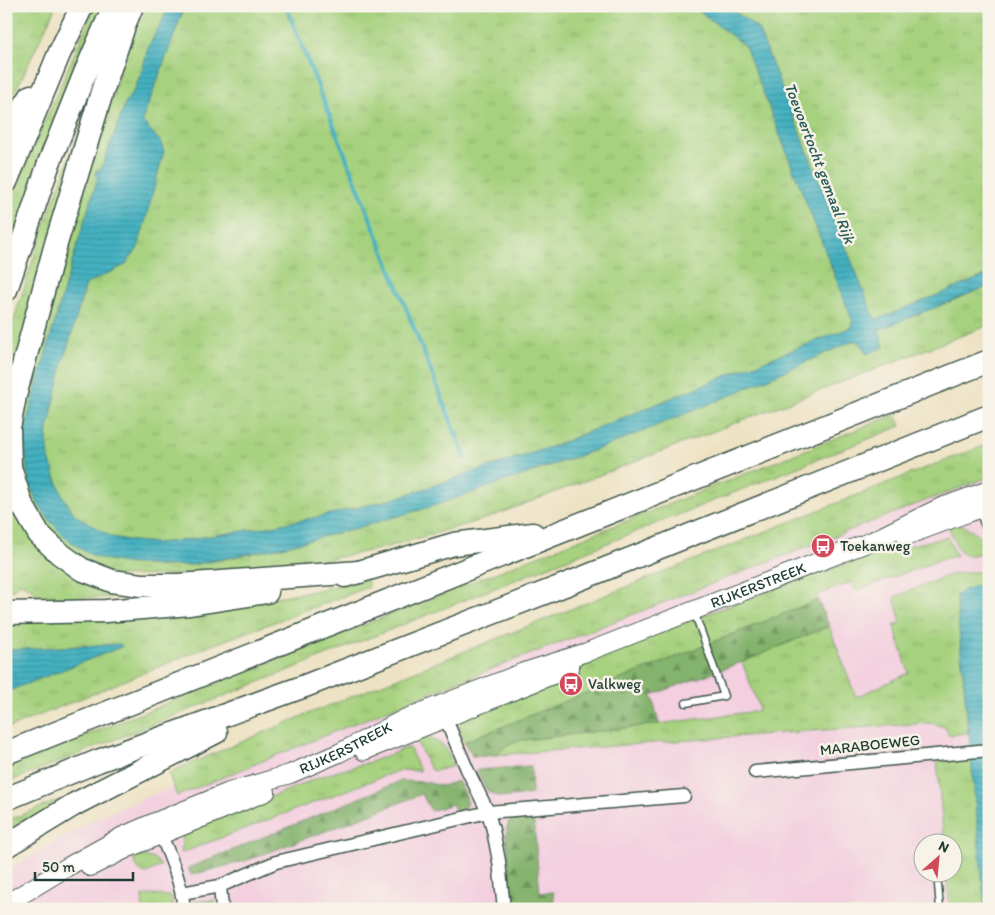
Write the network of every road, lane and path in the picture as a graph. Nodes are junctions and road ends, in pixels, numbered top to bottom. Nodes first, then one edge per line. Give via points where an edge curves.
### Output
1 (82, 6) edge
2 (114, 6) edge
3 (132, 6) edge
4 (59, 54) junction
5 (6, 136) edge
6 (6, 182) edge
7 (6, 290) edge
8 (989, 361) edge
9 (989, 416) edge
10 (983, 499) edge
11 (989, 528) edge
12 (564, 531) junction
13 (359, 572) junction
14 (6, 613) edge
15 (695, 614) junction
16 (305, 686) junction
17 (686, 703) dead end
18 (443, 712) junction
19 (989, 750) edge
20 (6, 752) edge
21 (754, 772) dead end
22 (684, 796) dead end
23 (6, 799) edge
24 (488, 812) junction
25 (158, 828) junction
26 (6, 846) edge
27 (938, 885) dead end
28 (220, 886) junction
29 (182, 894) junction
30 (6, 904) edge
31 (19, 909) edge
32 (184, 909) edge
33 (222, 909) edge
34 (504, 909) edge
35 (940, 909) edge

1 - 4 highway
2 - 7 highway via 49,163
3 - 13 highway via 66,211 15,396 9,428 10,467 21,503 39,534 59,553 81,569 112,581 179,585
4 - 5 highway
4 - 6 highway
8 - 12 highway
9 - 16 highway
10 - 11 street
10 - 15 street, RIJKERSTREEK
12 - 13 highway via 454,544
12 - 20 highway
13 - 14 highway via 311,584 190,604 106,611
15 - 17 lane via 724,696
15 - 18 street, RIJKERSTREEK
16 - 23 highway via 98,761
16 - 26 highway via 91,795
18 - 24 street
18 - 25 street, RIJKERSTREEK
19 - 21 street, MARABOEWEG
22 - 24 street
24 - 28 street via 276,862
24 - 34 street via 499,861
25 - 29 street
25 - 30 street, RIJKERSTREEK via 120,837
25 - 31 street, RIJKERSTREEK
27 - 35 lane
28 - 29 street
28 - 33 street
29 - 32 street

